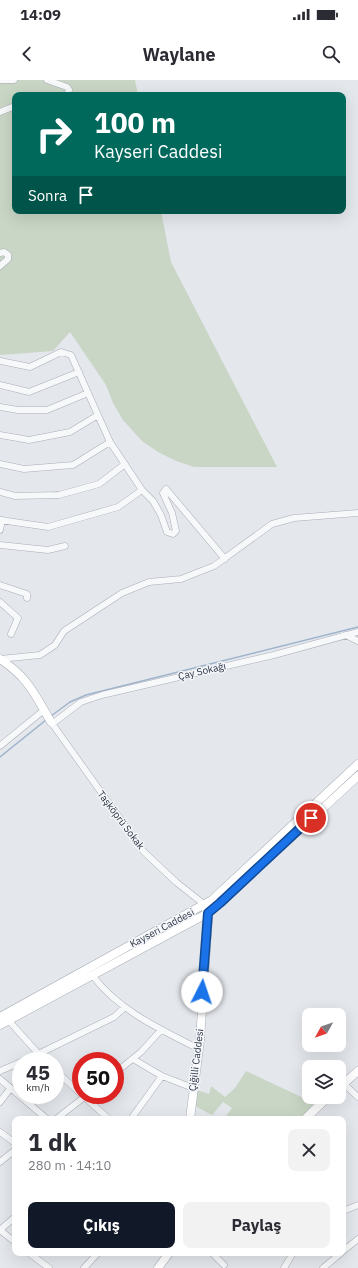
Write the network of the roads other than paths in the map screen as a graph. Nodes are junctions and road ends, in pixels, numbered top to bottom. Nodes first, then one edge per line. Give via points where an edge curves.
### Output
1 (0, 80) edge
2 (14, 80) edge
3 (47, 80) edge
4 (68, 92) edge
5 (12, 107) edge
6 (0, 112) edge
7 (0, 253) edge
8 (0, 266) edge
9 (0, 361) edge
10 (79, 372) junction
11 (0, 385) edge
12 (88, 393) junction
13 (0, 407) edge
14 (98, 416) junction
15 (0, 435) edge
16 (110, 442) junction
17 (0, 464) edge
18 (125, 464) junction
19 (142, 490) junction
20 (0, 492) edge
21 (358, 513) edge
22 (1, 520) edge
23 (0, 530) edge
24 (0, 544) edge
25 (65, 546) dead end
26 (225, 559) junction
27 (0, 585) edge
28 (27, 598) dead end
29 (0, 602) edge
30 (358, 632) edge
31 (11, 634) dead end
32 (346, 635) junction
33 (358, 641) edge
34 (0, 659) edge
35 (44, 710) junction
36 (51, 723) junction
37 (0, 746) edge
38 (358, 764) edge
39 (358, 776) edge
40 (206, 909) junction
41 (92, 975) junction
42 (124, 1008) junction
43 (0, 1017) edge
44 (9, 1021) junction
45 (0, 1025) edge
46 (161, 1030) junction
47 (199, 1049) junction
48 (35, 1052) edge
49 (44, 1052) edge
50 (133, 1059) junction
51 (12, 1066) edge
52 (124, 1066) edge
53 (0, 1071) edge
54 (358, 1071) edge
55 (162, 1076) junction
56 (64, 1078) edge
57 (0, 1079) edge
58 (346, 1082) edge
59 (72, 1085) edge
60 (193, 1088) junction
61 (10, 1089) junction
62 (346, 1089) edge
63 (358, 1097) edge
64 (0, 1102) edge
65 (74, 1104) edge
66 (93, 1104) edge
67 (321, 1104) edge
68 (43, 1116) edge
69 (60, 1116) edge
70 (106, 1116) edge
71 (133, 1116) edge
72 (190, 1116) edge
73 (308, 1116) edge
74 (0, 1132) edge
75 (12, 1141) edge
76 (12, 1152) edge
77 (0, 1162) edge
78 (358, 1205) edge
79 (346, 1210) edge
80 (12, 1219) edge
81 (0, 1230) edge
82 (358, 1239) edge
83 (12, 1240) edge
84 (346, 1249) edge
85 (33, 1256) edge
86 (93, 1256) edge
87 (164, 1256) edge
88 (215, 1256) edge
89 (291, 1256) edge
90 (337, 1256) edge
91 (224, 1265) dead end
92 (49, 1268) edge
93 (84, 1268) edge
94 (158, 1268) edge
95 (284, 1268) edge
96 (323, 1268) edge

1 - 2 street
3 - 4 street via 67,87
5 - 6 street
7 - 8 street via 8,255 8,259
9 - 10 street via 30,367 65,352 71,355
10 - 11 street via 29,392
10 - 12 street
12 - 13 street via 47,410
12 - 14 street
14 - 15 street via 70,432 29,440
14 - 16 street
16 - 17 street via 73,465 24,469
16 - 18 street
18 - 19 street
18 - 20 street via 99,484 59,495 15,496
19 - 22 street via 118,507 48,527
19 - 26 street via 154,501 167,532 173,534 176,531 172,513 163,493 169,489 188,516
21 - 26 street via 294,518 272,524
22 - 23 street
24 - 25 street via 48,550
26 - 34 street via 181,579 149,582 122,593 64,630 55,645 40,655
27 - 28 street via 27,594
29 - 31 street via 18,618
30 - 32 street, Çay Sokağı
32 - 33 street
32 - 36 street, Çay Sokağı via 274,655 102,695 81,702
34 - 35 main road via 29,684
35 - 36 main road
35 - 37 street
36 - 40 street, Taşköprü Sokak via 143,851
38 - 40 main road, Kayseri Caddesi
39 - 40 main road, Kayseri Caddesi via 220,903
40 - 41 main road, Kayseri Caddesi
40 - 43 main road, Kayseri Caddesi
40 - 47 main road, Çiğilli Caddesi
41 - 42 street
41 - 44 main road, Kayseri Caddesi
42 - 46 street
42 - 49 street via 114,1017
44 - 45 main road, Kayseri Caddesi
44 - 48 street
46 - 47 street
46 - 50 street
47 - 60 main road, Çiğilli Caddesi
50 - 52 street
50 - 55 street
51 - 53 street
54 - 58 main road
55 - 60 street
55 - 71 street
56 - 59 street
57 - 61 street
60 - 72 main road, Çiğilli Caddesi
61 - 64 street
61 - 68 street
62 - 63 street
65 - 69 street
66 - 70 street
67 - 73 main road
74 - 75 street
76 - 77 street
78 - 79 street
80 - 81 street
81 - 83 street
82 - 84 street
85 - 92 street
86 - 93 street
87 - 94 main road
88 - 91 street
89 - 95 street
90 - 96 street

